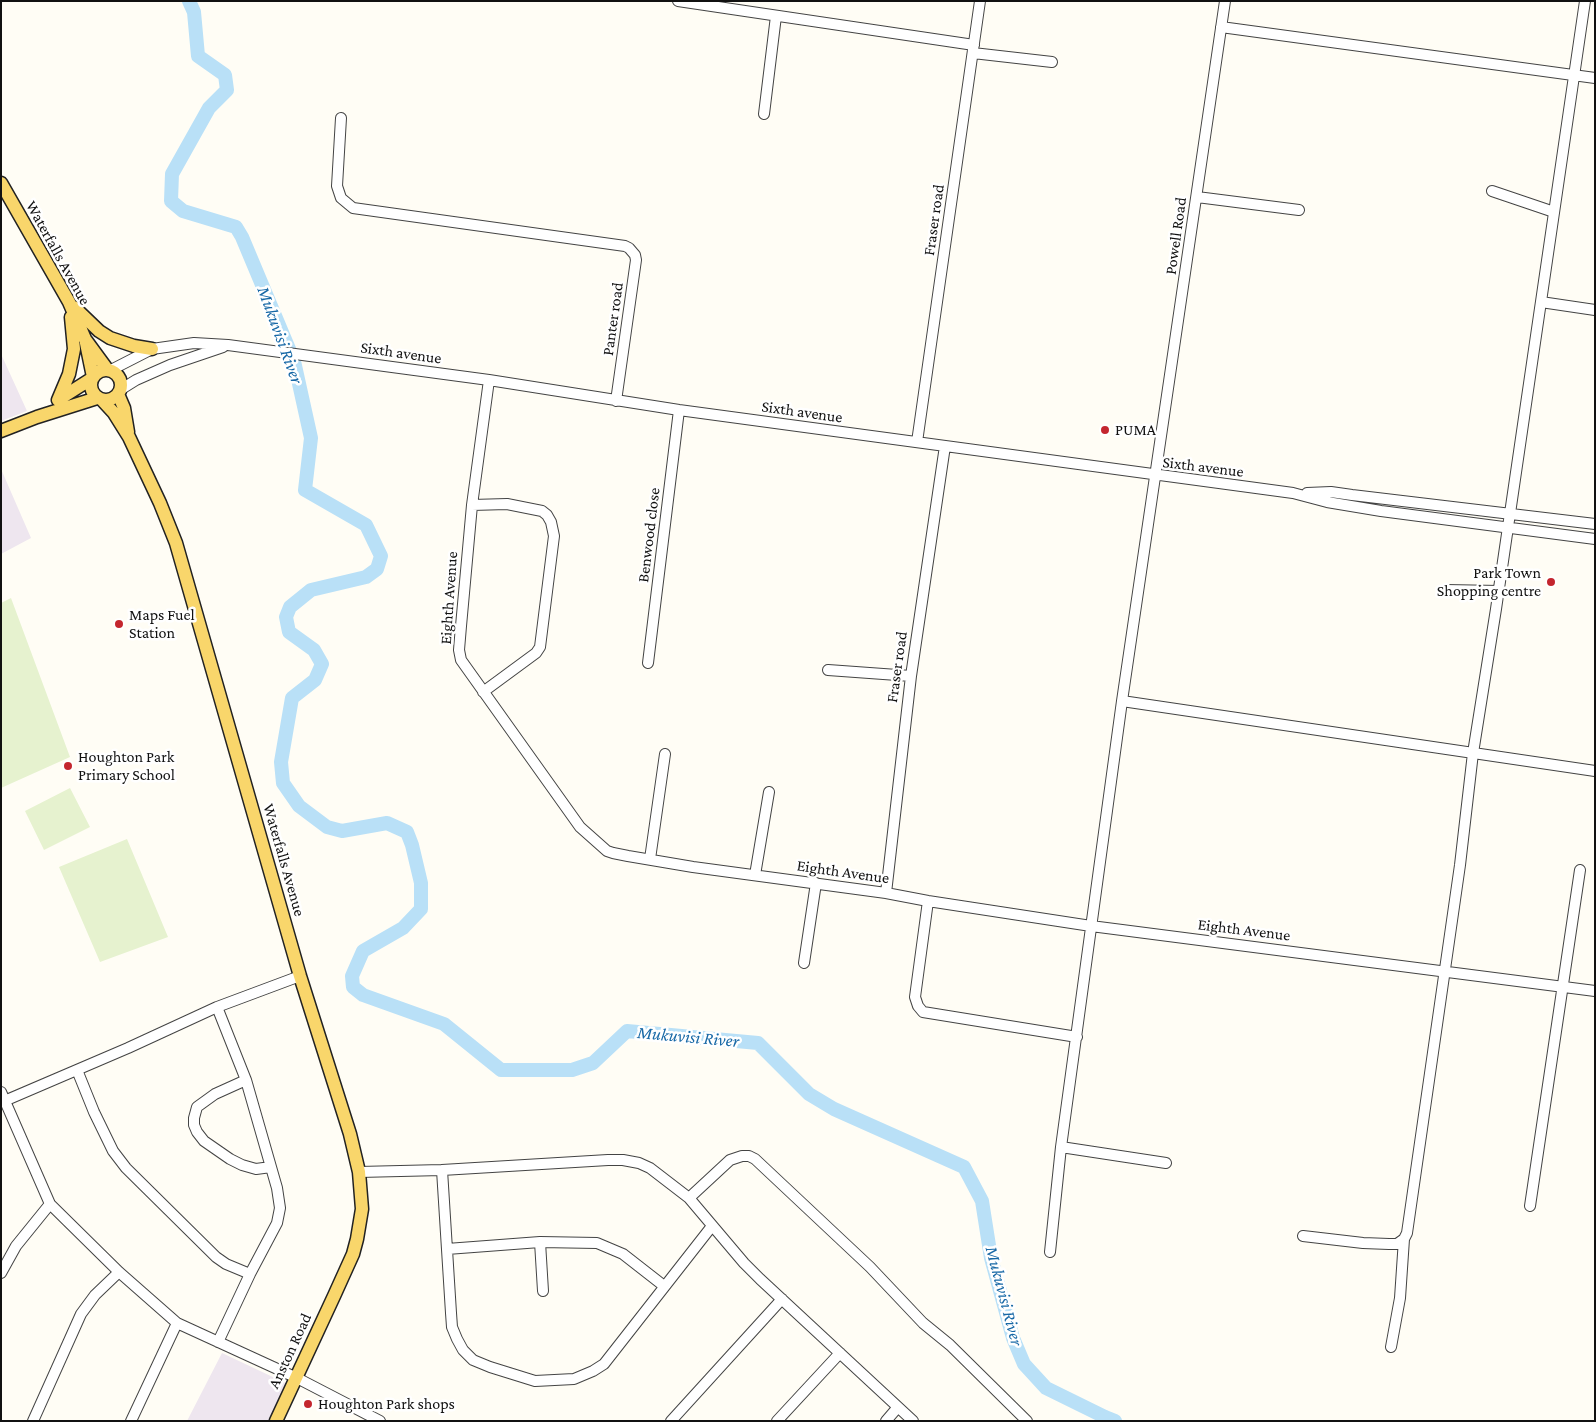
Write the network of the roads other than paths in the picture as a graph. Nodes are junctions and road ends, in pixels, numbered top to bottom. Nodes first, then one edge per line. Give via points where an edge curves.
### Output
1 (678, 1) edge
2 (980, 1) edge
3 (1226, 1) edge
4 (1585, 1) edge
5 (776, 16) junction
6 (1221, 27) junction
7 (974, 49) junction
8 (1052, 62) dead end
9 (1574, 75) junction
10 (1595, 78) edge
11 (764, 114) dead end
12 (341, 118) dead end
13 (1, 183) edge
14 (1492, 191) dead end
15 (1196, 197) junction
16 (1299, 210) dead end
17 (1554, 212) junction
18 (69, 302) junction
19 (1541, 302) junction
20 (1595, 310) edge
21 (85, 338) junction
22 (228, 345) junction
23 (152, 349) junction
24 (109, 370) junction
25 (92, 378) junction
26 (489, 380) junction
27 (119, 392) junction
28 (100, 399) junction
29 (58, 400) junction
30 (616, 401) junction
31 (678, 410) junction
32 (37, 417) junction
33 (1, 431) edge
34 (129, 437) junction
35 (917, 442) junction
36 (945, 446) junction
37 (1156, 476) junction
38 (1293, 494) junction
39 (472, 505) junction
40 (1510, 513) junction
41 (1595, 524) edge
42 (1508, 527) junction
43 (1595, 539) edge
44 (1446, 590) dead end
45 (1498, 591) junction
46 (648, 663) dead end
47 (828, 670) dead end
48 (910, 676) junction
49 (483, 692) junction
50 (1122, 701) junction
51 (1473, 753) junction
52 (666, 754) dead end
53 (1595, 771) edge
54 (769, 792) dead end
55 (650, 859) junction
56 (1580, 870) dead end
57 (755, 875) junction
58 (816, 884) junction
59 (886, 893) junction
60 (928, 901) junction
61 (1091, 926) junction
62 (804, 962) dead end
63 (1444, 972) junction
64 (300, 976) junction
65 (1563, 986) junction
66 (1595, 991) edge
67 (217, 1007) junction
68 (1077, 1037) junction
69 (77, 1070) junction
70 (246, 1080) junction
71 (3, 1098) edge
72 (1061, 1147) junction
73 (1166, 1163) dead end
74 (271, 1167) junction
75 (442, 1170) junction
76 (359, 1172) junction
77 (688, 1198) junction
78 (50, 1204) junction
79 (1530, 1206) dead end
80 (712, 1226) junction
81 (1302, 1236) dead end
82 (1404, 1239) junction
83 (540, 1242) junction
84 (447, 1249) junction
85 (1050, 1252) dead end
86 (119, 1272) junction
87 (1, 1273) edge
88 (250, 1274) junction
89 (664, 1286) junction
90 (543, 1291) dead end
91 (334, 1296) joint
92 (782, 1300) junction
93 (177, 1323) junction
94 (218, 1342) junction
95 (1390, 1347) dead end
96 (840, 1353) junction
97 (297, 1378) junction
98 (898, 1407) junction
99 (33, 1421) edge
100 (132, 1421) edge
101 (276, 1421) edge
102 (380, 1421) edge
103 (671, 1421) edge
104 (777, 1421) edge
105 (886, 1421) edge
106 (913, 1421) edge
107 (1027, 1421) edge

1 - 5 street
2 - 7 street, Fraser road
3 - 6 street, Powell Road
4 - 9 street
5 - 7 street
5 - 11 street
6 - 9 street
6 - 15 street, Powell Road
7 - 8 street
7 - 35 street, Fraser road
9 - 10 street
9 - 17 street
12 - 30 street, Panter road via 336,186 341,198 353,208 625,246 633,252 636,260
13 - 18 main road, Waterfalls Avenue
14 - 17 street
15 - 16 street
15 - 37 street, Powell Road
17 - 19 street
18 - 21 main road, Waterfalls Avenue
18 - 23 main road via 110,338
18 - 29 main road via 74,349 69,374
19 - 20 street
19 - 40 street
21 - 24 main road, Waterfalls Avenue
21 - 25 main road, Waterfalls Avenue
22 - 23 street, Sixth avenue via 194,343
22 - 26 street, Sixth avenue
22 - 27 street via 170,365 136,380
23 - 24 street, Sixth avenue
24 - 25 main road via 101,370
24 - 27 main road via 119,376
25 - 28 main road via 91,390
25 - 29 main road
26 - 30 street, Sixth avenue
26 - 39 street, Eighth Avenue
27 - 28 main road via 111,399
27 - 34 main road, Waterfalls Avenue
28 - 32 main road
28 - 34 main road, Waterfalls Avenue via 114,413
29 - 32 main road
30 - 31 street, Sixth avenue
31 - 35 street, Sixth avenue
31 - 46 street, Benwood close
32 - 33 main road
34 - 64 main road, Waterfalls Avenue via 160,503 178,552
35 - 36 street, Sixth avenue
36 - 37 street, Sixth avenue
36 - 48 street, Fraser road
37 - 38 street, Sixth avenue
37 - 50 street, Powell Road
38 - 40 street via 1331,492
38 - 42 street via 1374,510
39 - 49 street, Eighth Avenue via 459,650 463,665
39 - 49 street via 507,504 542,511 551,522 554,536 540,647
40 - 41 street
40 - 42 street
42 - 43 street
42 - 45 street
44 - 45 street
45 - 51 street
47 - 48 street
48 - 59 street, Fraser road
49 - 55 street, Eighth Avenue via 580,826 613,853
50 - 51 street
50 - 61 street, Powell Road
51 - 53 street
51 - 63 street
52 - 55 street
54 - 57 street
55 - 57 street, Eighth Avenue
56 - 65 street
57 - 58 street, Eighth Avenue
58 - 59 street, Eighth Avenue
58 - 62 street
59 - 60 street, Eighth Avenue
60 - 61 street, Eighth Avenue
60 - 68 street via 915,997 923,1012
61 - 63 street, Eighth Avenue
61 - 68 street, Powell Road
63 - 65 street, Eighth Avenue
63 - 82 street
64 - 67 street
64 - 76 main road, Waterfalls Avenue
65 - 66 street, Eighth Avenue
65 - 79 street
67 - 69 street
67 - 70 street
68 - 72 street, Powell Road
69 - 71 street
69 - 88 street via 113,1151 126,1168 216,1257
70 - 74 street
70 - 74 street via 197,1107 194,1125 204,1141 242,1166 256,1169
71 - 78 street
72 - 73 street
72 - 85 street, Powell Road
74 - 88 street via 280,1208 277,1223
75 - 76 street
75 - 77 street via 623,1160 650,1168
75 - 84 street
76 - 91 main road, Waterfalls Avenue via 362,1209 359,1230 353,1254
77 - 80 street
77 - 107 street via 730,1160 742,1156 756,1159
78 - 86 street
78 - 87 street via 16,1246
80 - 89 street
80 - 92 street
81 - 82 street via 1363,1244 1397,1244
82 - 95 street via 1400,1298
83 - 84 street
83 - 89 street via 597,1243 623,1254
83 - 90 street
84 - 89 street via 452,1327 463,1350 490,1368 535,1381 574,1379 604,1364
86 - 93 street
86 - 99 street via 81,1314
88 - 94 street
91 - 97 main road, Anston Road
92 - 96 street
92 - 103 street
93 - 94 street
93 - 100 street
94 - 97 street
96 - 98 street
96 - 104 street
97 - 101 main road, Anston Road
97 - 102 street
98 - 105 street
98 - 106 street

